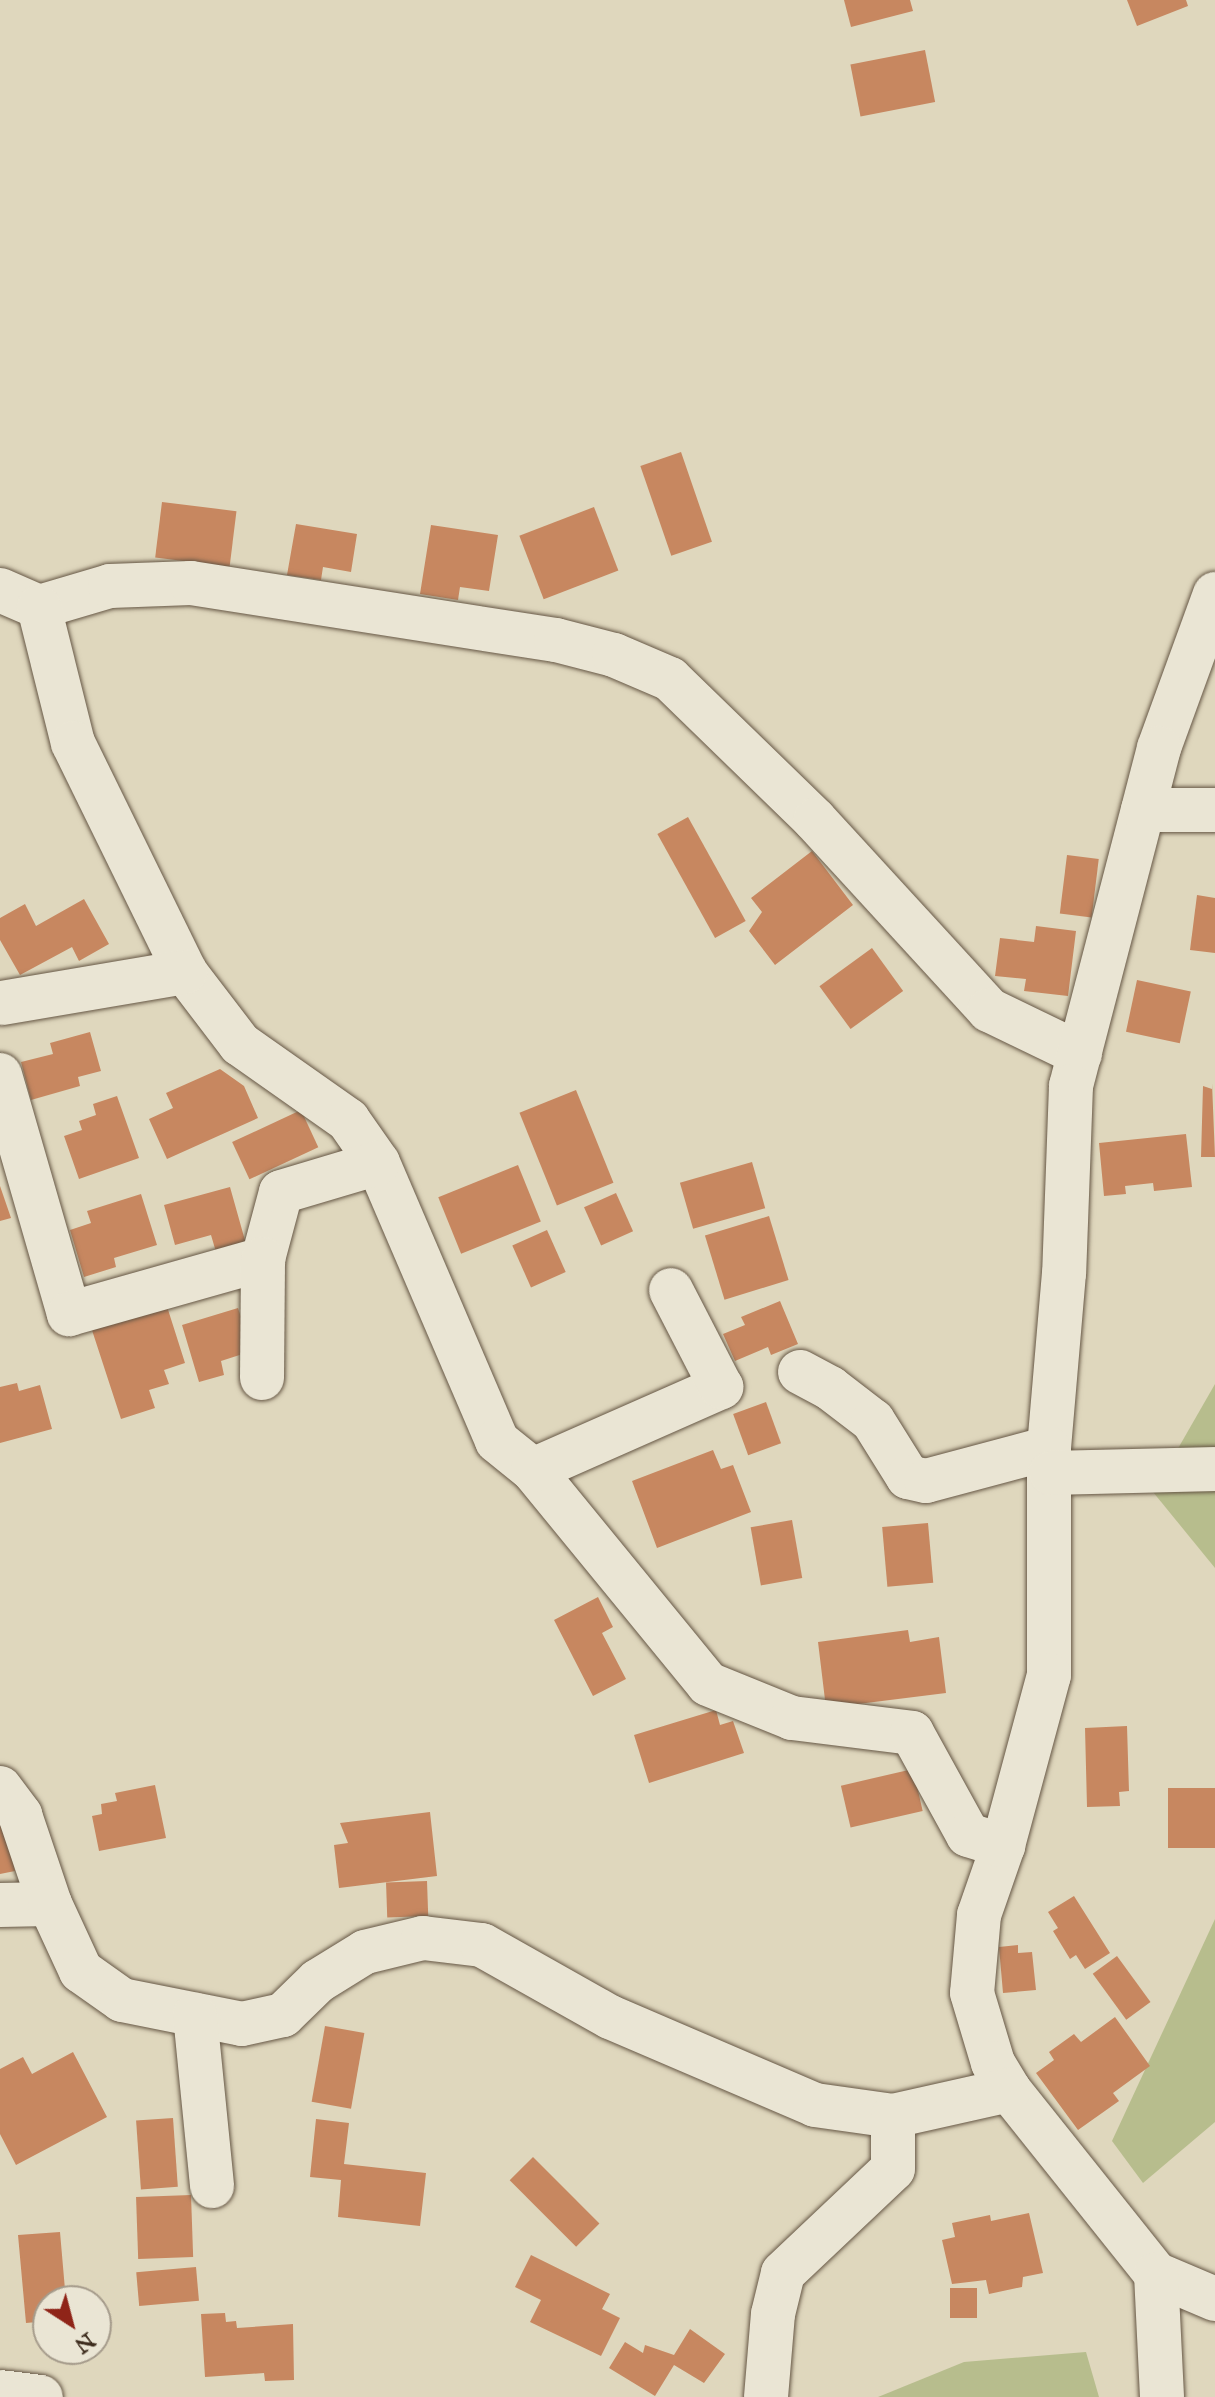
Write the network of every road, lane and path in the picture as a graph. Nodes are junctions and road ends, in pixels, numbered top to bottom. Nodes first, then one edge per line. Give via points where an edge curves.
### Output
1 (0, 590) edge
2 (1215, 594) edge
3 (39, 607) junction
4 (1143, 810) junction
5 (1215, 810) edge
6 (185, 972) junction
7 (1, 1002) edge
8 (1080, 1054) junction
9 (0, 1075) edge
10 (378, 1163) junction
11 (263, 1259) junction
12 (671, 1290) dead end
13 (800, 1372) dead end
14 (262, 1378) dead end
15 (1050, 1461) junction
16 (1215, 1469) edge
17 (533, 1470) junction
18 (0, 1788) edge
19 (1003, 1846) junction
20 (50, 1904) junction
21 (0, 1905) edge
22 (195, 2015) junction
23 (1009, 2090) junction
24 (893, 2116) junction
25 (212, 2186) dead end
26 (1156, 2274) junction
27 (1215, 2299) edge
28 (0, 2392) edge
29 (41, 2397) edge
30 (766, 2397) edge
31 (1162, 2397) edge

1 - 3 street
2 - 4 street via 1159,748
3 - 6 street via 73,743
3 - 8 street via 110,586 191,583 556,640 614,655 670,679 815,820 989,1010
4 - 5 street
4 - 8 street
6 - 7 street
6 - 10 street via 240,1044 348,1120
8 - 15 street via 1071,1086
9 - 11 street via 69,1314
10 - 11 street via 281,1192
10 - 17 street via 497,1441
11 - 14 street
12 - 17 street via 721,1387
13 - 15 street via 873,1421 908,1477 926,1481
15 - 16 street
15 - 19 street via 1049,1675
17 - 19 street via 708,1684 792,1718 912,1733 968,1835
18 - 20 street via 20,1815
19 - 23 street via 979,1915 972,1993 993,2063
20 - 21 street
20 - 22 street via 81,1971 122,2000
22 - 24 street via 242,2024 283,2015 318,1981 365,1952 423,1938 482,1945 610,2017 815,2105
22 - 25 street
23 - 24 street
23 - 26 street
24 - 30 street via 893,2169 783,2273 773,2314
26 - 27 street
26 - 31 street
28 - 29 street

